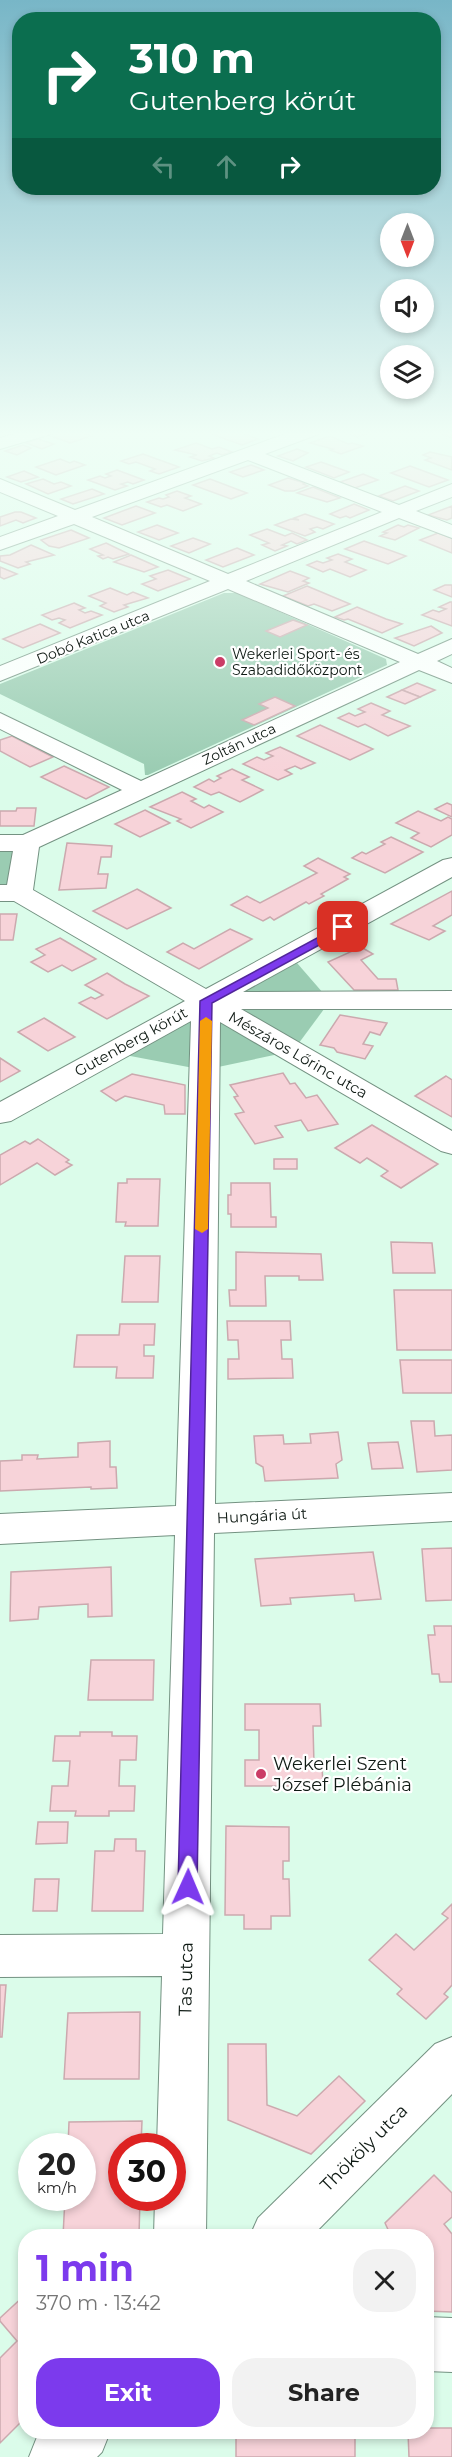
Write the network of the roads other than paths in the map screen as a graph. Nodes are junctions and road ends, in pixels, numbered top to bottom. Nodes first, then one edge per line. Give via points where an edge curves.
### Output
1 (141, 545) edge
2 (316, 545) edge
3 (227, 581) junction
4 (452, 646) edge
5 (0, 650) edge
6 (418, 662) junction
7 (26, 664) junction
8 (0, 675) edge
9 (452, 676) edge
10 (0, 720) edge
11 (141, 790) junction
12 (0, 843) edge
13 (27, 843) junction
14 (452, 866) edge
15 (9, 893) edge
16 (452, 1000) edge
17 (206, 1001) junction
18 (0, 1114) edge
19 (452, 1144) edge
20 (452, 1507) edge
21 (195, 1519) junction
22 (0, 1529) edge
23 (186, 1955) junction
24 (0, 1956) edge
25 (452, 2060) edge
26 (180, 2229) edge
27 (283, 2229) edge
28 (434, 2344) edge
29 (452, 2345) edge
30 (75, 2439) edge
31 (57, 2457) edge

1 - 3 street
2 - 3 street, Dobó Katica utca
3 - 6 street
3 - 7 street, Dobó Katica utca
4 - 6 street, Zoltán utca
5 - 7 street
6 - 9 street
6 - 11 street, Zoltán utca
7 - 8 street, Dobó Katica utca
10 - 11 street
11 - 13 street, Zoltán utca
12 - 13 street
13 - 15 street
14 - 17 street, Gutenberg körút
15 - 17 street, Mészáros Lőrinc utca
16 - 17 street
17 - 18 street, Gutenberg körút
17 - 19 street, Mészáros Lőrinc utca
17 - 21 street, Tas utca
20 - 21 street, Hungária út
21 - 22 street, Hungária út
21 - 23 street, Tas utca
23 - 24 street
23 - 26 street, Tas utca
25 - 27 street, Thököly utca
28 - 29 street
30 - 31 street

